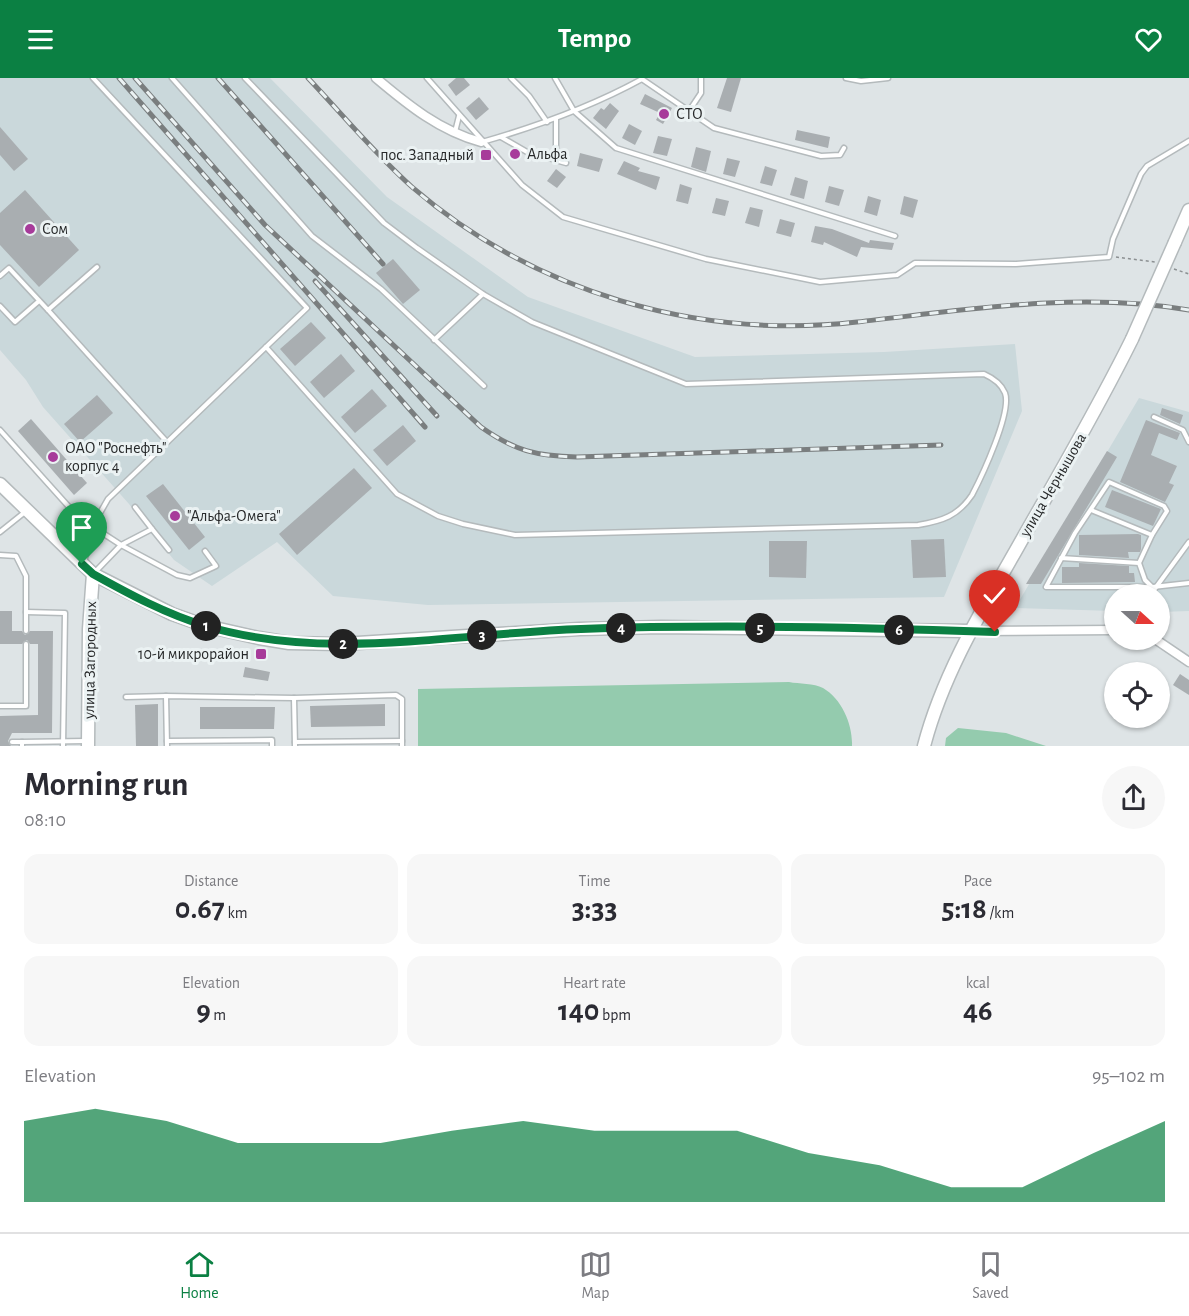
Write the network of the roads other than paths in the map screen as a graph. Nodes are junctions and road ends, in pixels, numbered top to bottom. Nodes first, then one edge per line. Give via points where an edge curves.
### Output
1 (93, 78) edge
2 (172, 78) edge
3 (245, 78) edge
4 (376, 78) edge
5 (427, 78) edge
6 (511, 78) edge
7 (555, 78) edge
8 (643, 78) edge
9 (701, 78) edge
10 (846, 78) edge
11 (888, 78) edge
12 (574, 111) junction
13 (688, 111) junction
14 (459, 115) junction
15 (556, 119) junction
16 (547, 122) junction
17 (455, 133) junction
18 (501, 136) junction
19 (1189, 141) edge
20 (482, 142) junction
21 (844, 148) dead end
22 (551, 157) junction
23 (566, 163) dead end
24 (1189, 210) edge
25 (895, 236) dead end
26 (97, 267) dead end
27 (0, 276) edge
28 (483, 294) junction
29 (39, 300) junction
30 (0, 306) edge
31 (48, 310) junction
32 (434, 340) junction
33 (266, 347) junction
34 (484, 386) dead end
35 (1154, 417) dead end
36 (0, 430) edge
37 (167, 442) junction
38 (1189, 442) edge
39 (0, 484) edge
40 (135, 507) dead end
41 (1091, 510) junction
42 (26, 511) junction
43 (96, 529) junction
44 (152, 529) junction
45 (0, 532) edge
46 (1152, 535) junction
47 (1189, 542) edge
48 (121, 545) junction
49 (169, 550) dead end
50 (205, 551) dead end
51 (0, 555) edge
52 (1060, 558) junction
53 (1139, 563) junction
54 (82, 564) junction
55 (93, 574) junction
56 (1189, 583) edge
57 (1150, 584) edge
58 (1155, 584) edge
59 (1170, 585) edge
60 (1104, 587) edge
61 (26, 612) junction
62 (1104, 630) edge
63 (26, 631) dead end
64 (971, 631) junction
65 (26, 644) dead end
66 (1170, 649) edge
67 (1189, 662) edge
68 (166, 696) junction
69 (126, 697) dead end
70 (294, 698) junction
71 (0, 705) edge
72 (12, 742) dead end
73 (88, 743) edge
74 (402, 743) edge
75 (22, 744) edge
76 (63, 744) edge
77 (167, 744) edge
78 (295, 744) edge
79 (272, 746) edge
80 (924, 746) edge

1 - 33 lane via 307,308
2 - 32 lane via 312,236 381,290
3 - 28 lane via 384,223
4 - 17 street via 419,113
5 - 14 lane
6 - 16 lane
7 - 12 lane
8 - 12 lane
8 - 13 lane
9 - 13 lane via 701,93
10 - 11 lane
12 - 15 lane
12 - 25 lane via 616,148
13 - 21 lane via 714,128 821,156 840,155
14 - 17 lane
14 - 20 lane
15 - 16 lane
15 - 22 lane via 557,145
16 - 18 lane
17 - 20 street
18 - 20 lane
18 - 22 lane via 527,152
19 - 20 lane via 1141,174 1109,257 1016,264 915,263 897,275 820,282 706,259 563,217 522,185
22 - 23 lane
24 - 64 main road, улица Чернышова, bridge via 1131,339 1083,432
26 - 31 lane
27 - 29 lane via 9,268
28 - 32 lane
28 - 33 lane via 532,322 686,384 984,374 993,377 1005,392 1005,411 972,495 952,516 937,522 515,535 438,516 397,494
29 - 30 lane via 15,322
29 - 31 lane
31 - 37 lane
32 - 34 lane
33 - 37 lane
35 - 38 lane via 1183,429
36 - 43 lane via 78,517
37 - 43 lane via 108,499
39 - 42 main road
40 - 44 lane
41 - 46 lane
41 - 46 lane via 1109,482 1164,506 1167,511
41 - 52 lane
42 - 45 lane
42 - 54 main road
43 - 48 lane
43 - 54 lane
44 - 48 lane
44 - 49 lane
46 - 53 lane
47 - 58 lane
48 - 50 lane via 190,578 216,566
48 - 55 lane
51 - 61 lane via 16,556 26,576
52 - 53 lane
52 - 60 lane via 1046,588
53 - 57 lane
54 - 55 main road
55 - 64 main road via 191,621 289,643 342,644 661,627
55 - 73 main road, улица Загородных
56 - 59 lane
61 - 63 lane
61 - 76 lane via 65,613
62 - 64 street
64 - 80 main road, улица Чернышова via 937,705
65 - 71 lane via 26,706
66 - 67 street
68 - 69 lane
68 - 70 lane
68 - 77 lane
70 - 74 lane via 400,696
70 - 78 lane
72 - 75 lane
73 - 76 lane
74 - 78 lane
75 - 76 lane
77 - 79 lane via 272,740

